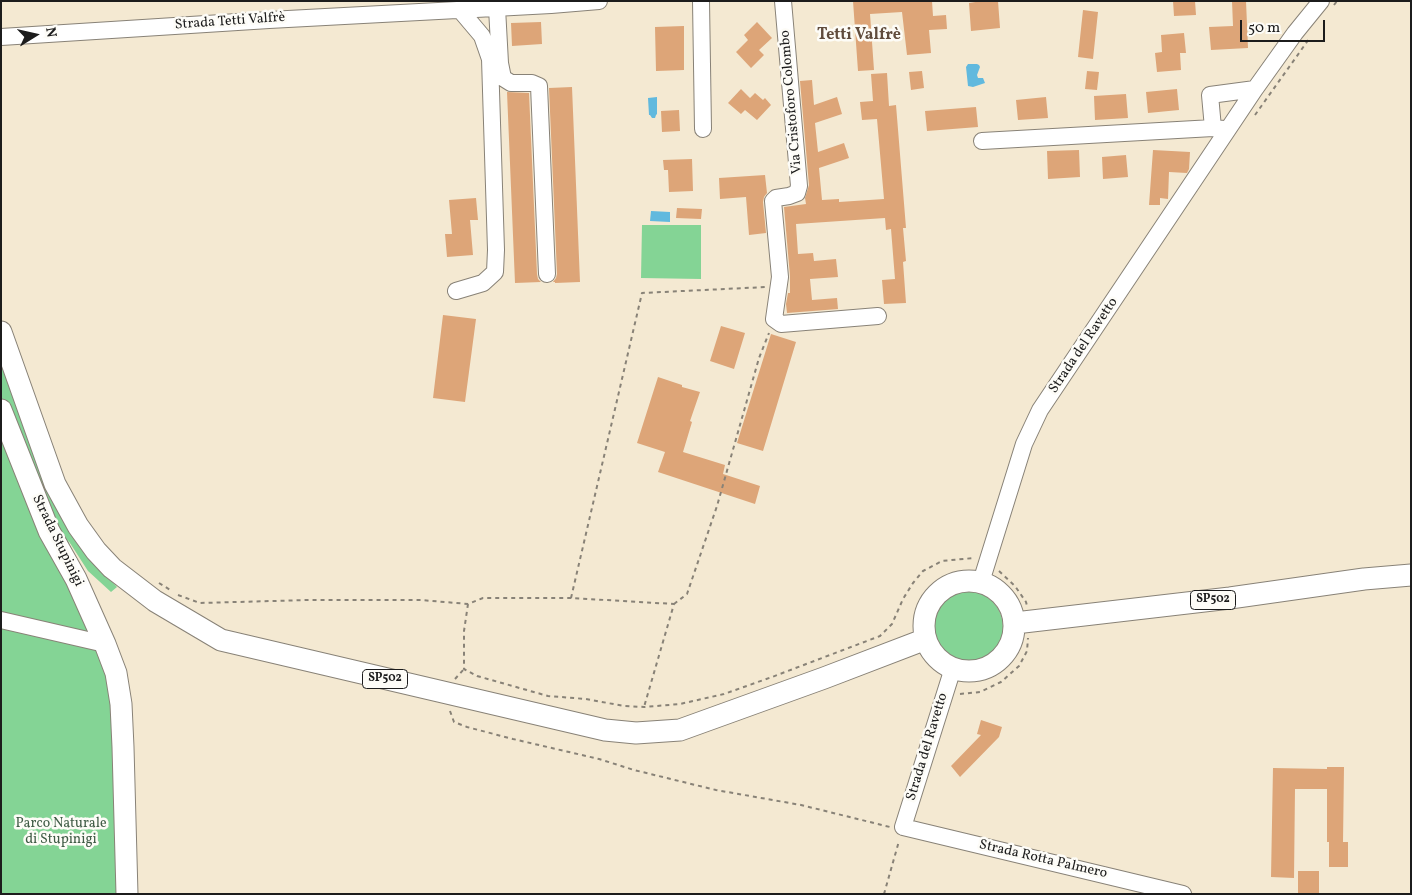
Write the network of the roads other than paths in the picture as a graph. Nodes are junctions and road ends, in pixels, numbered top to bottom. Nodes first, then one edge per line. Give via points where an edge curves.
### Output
1 (599, 1) edge
2 (701, 1) edge
3 (783, 1) edge
4 (1327, 5) edge
5 (497, 8) junction
6 (460, 10) junction
7 (1, 37) edge
8 (1255, 89) junction
9 (1221, 128) junction
10 (703, 129) dead end
11 (982, 141) dead end
12 (547, 274) dead end
13 (456, 291) dead end
14 (878, 316) dead end
15 (1, 332) edge
16 (1, 410) edge
17 (989, 571) junction
18 (1411, 575) edge
19 (1, 620) edge
20 (1022, 622) junction
21 (926, 639) junction
22 (105, 644) junction
23 (952, 668) junction
24 (902, 828) joint
25 (127, 894) edge
26 (1183, 894) edge

1 - 5 street, Strada Tetti Valfrè
2 - 10 street
3 - 14 street, Via Cristoforo Colombo via 799,186 797,193 773,201 780,277 774,319 781,324
4 - 8 street, Strada del Ravetto via 1296,33
5 - 6 street, Strada Tetti Valfrè
5 - 12 street via 503,78 512,83 539,86
6 - 7 street, Strada Tetti Valfrè
6 - 13 street via 482,36 490,59 496,250 495,272 484,283
8 - 9 street, Strada del Ravetto
8 - 9 street via 1210,95
9 - 11 street
9 - 17 street, Strada del Ravetto via 1040,410 1024,444
15 - 21 main road, SP502 via 55,484 78,526 112,568 155,601 221,640 605,730 636,733 680,730
16 - 22 main road, Strada Stupinigi via 49,531 76,579
17 - 20 main road via 995,589
17 - 21 main road via 967,581 956,582 939,592 932,600 925,619
18 - 20 main road, SP502
19 - 22 street
20 - 23 main road via 1007,652 992,666 972,671
21 - 23 main road via 936,657
22 - 25 main road, Strada Stupinigi via 116,673 120,704
23 - 24 street, Strada del Ravetto
24 - 26 street, Strada Rotta Palmero

